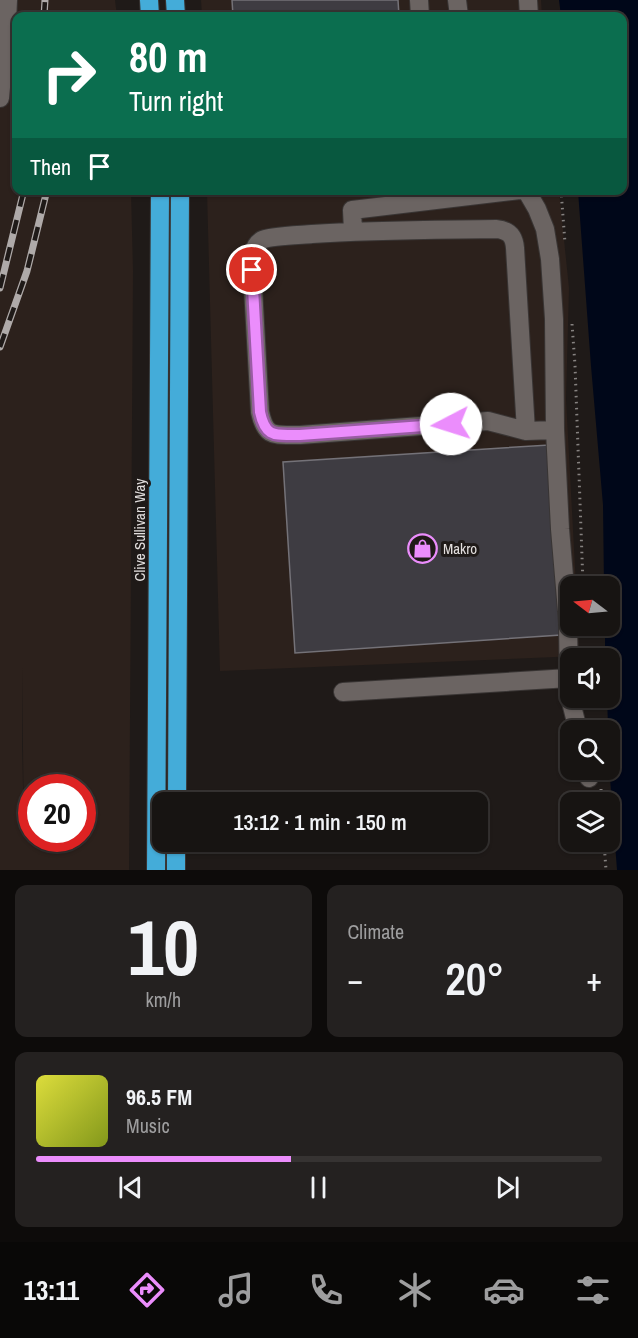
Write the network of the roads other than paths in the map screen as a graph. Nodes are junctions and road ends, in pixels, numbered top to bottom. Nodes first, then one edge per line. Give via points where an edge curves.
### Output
1 (8, 0) edge
2 (0, 98) edge
3 (160, 195) edge
4 (180, 195) edge
5 (529, 195) edge
6 (432, 196) edge
7 (352, 231) junction
8 (555, 430) junction
9 (526, 431) junction
10 (568, 648) edge
11 (560, 678) edge
12 (343, 692) dead end
13 (177, 792) edge
14 (176, 852) edge
15 (156, 870) edge
16 (176, 870) edge

1 - 2 street
3 - 15 highway, Clive Sullivan Way
4 - 13 highway
5 - 8 street via 544,229 550,259
6 - 7 street via 352,210
7 - 9 street via 496,229 512,236
7 - 9 street via 262,240 252,255 260,412 266,430 271,434 300,435 488,421
8 - 9 street
8 - 10 street
11 - 12 street
14 - 16 highway

